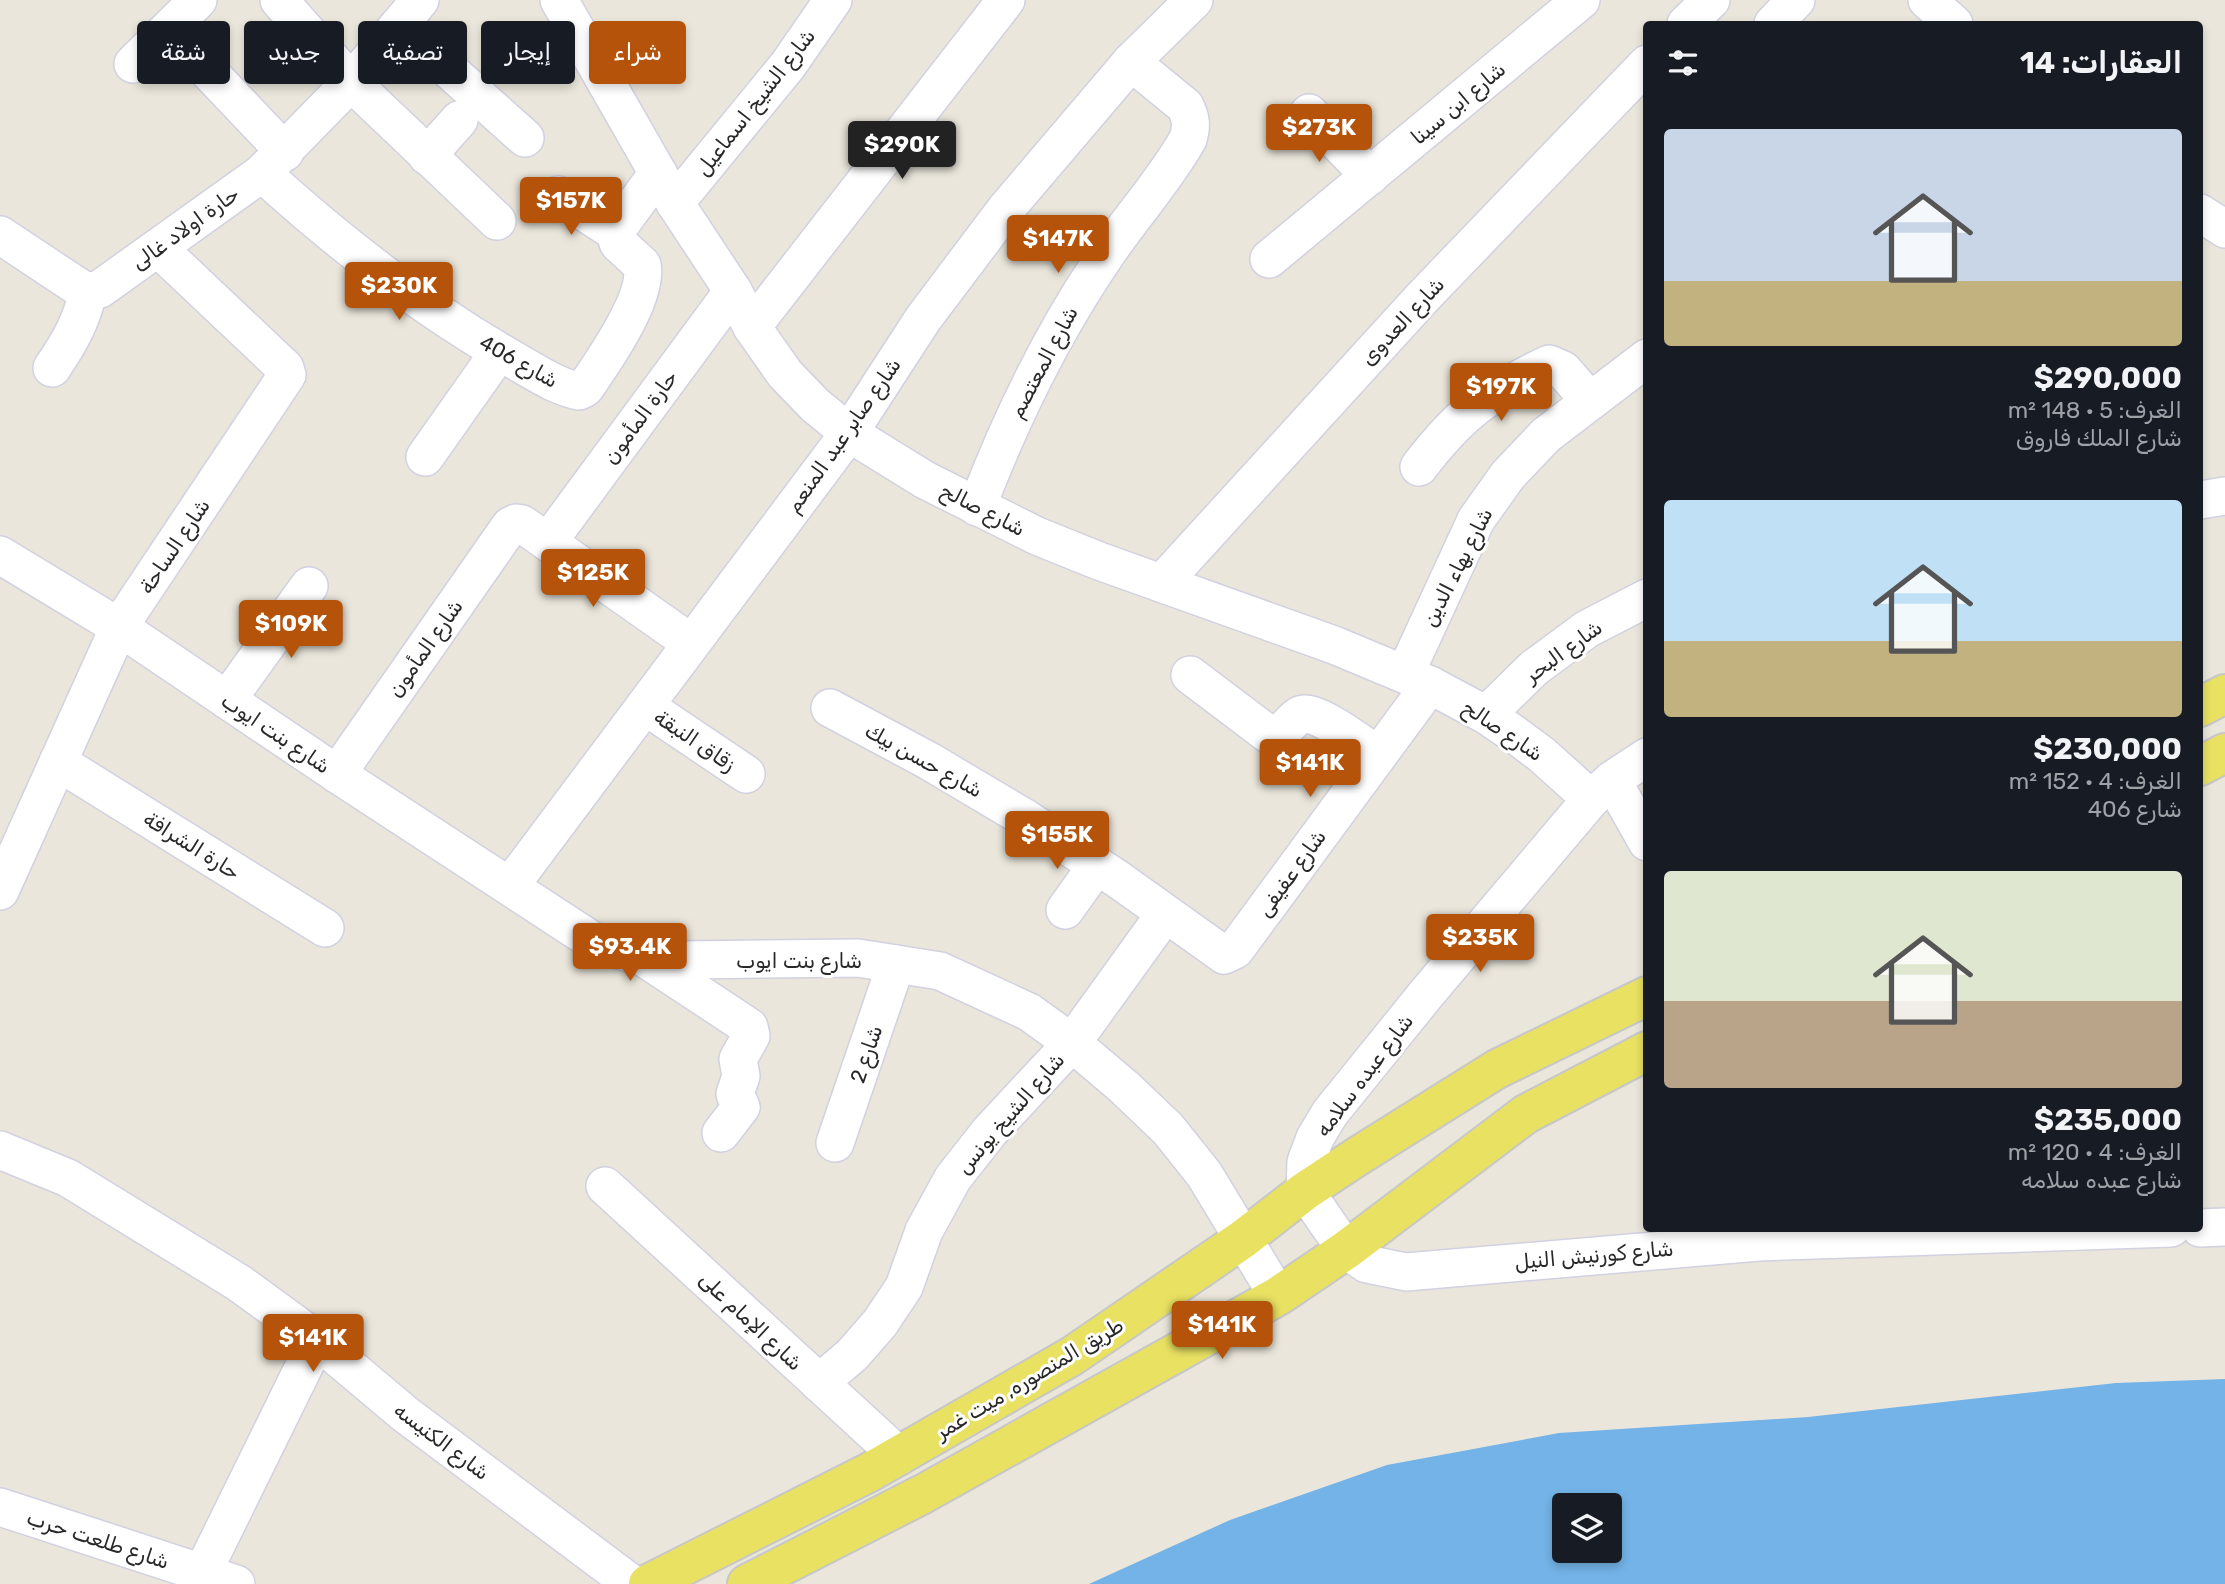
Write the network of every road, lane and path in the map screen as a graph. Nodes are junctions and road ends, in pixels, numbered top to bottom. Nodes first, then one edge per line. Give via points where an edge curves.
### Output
1 (198, 0) edge
2 (279, 0) edge
3 (559, 0) edge
4 (833, 0) edge
5 (1006, 0) edge
6 (1194, 0) edge
7 (1581, 0) edge
8 (1711, 0) edge
9 (1796, 0) edge
10 (409, 13) edge
11 (1689, 21) edge
12 (1776, 21) edge
13 (1131, 62) junction
14 (133, 64) dead end
15 (351, 82) junction
16 (215, 84) edge
17 (1639, 85) edge
18 (1309, 113) dead end
19 (459, 120) dead end
20 (525, 138) dead end
21 (427, 156) junction
22 (274, 162) junction
23 (1370, 176) junction
24 (666, 188) junction
25 (558, 194) dead end
26 (2203, 215) edge
27 (497, 221) dead end
28 (2225, 229) edge
29 (615, 232) junction
30 (0, 235) edge
31 (158, 248) junction
32 (1269, 259) dead end
33 (88, 291) junction
34 (733, 291) junction
35 (752, 327) junction
36 (499, 352) junction
37 (1643, 361) edge
38 (52, 368) dead end
39 (1590, 401) junction
40 (849, 433) junction
41 (425, 457) dead end
42 (1419, 467) dead end
43 (2225, 496) edge
44 (2203, 500) edge
45 (977, 507) junction
46 (548, 542) junction
47 (0, 555) edge
48 (1162, 583) junction
49 (309, 586) dead end
50 (1643, 600) edge
51 (119, 627) junction
52 (691, 643) junction
53 (1190, 675) dead end
54 (1417, 679) junction
55 (2225, 694) edge
56 (227, 700) junction
57 (2203, 705) edge
58 (645, 706) junction
59 (830, 708) dead end
60 (1486, 715) junction
61 (2225, 753) edge
62 (1378, 755) junction
63 (1643, 760) edge
64 (58, 762) junction
65 (2203, 764) edge
66 (337, 774) junction
67 (746, 774) dead end
68 (1601, 789) junction
69 (1643, 837) edge
70 (1097, 866) junction
71 (510, 886) junction
72 (0, 891) edge
73 (1065, 910) dead end
74 (1165, 914) junction
75 (325, 928) dead end
76 (1224, 955) joint
77 (642, 956) junction
78 (896, 964) junction
79 (1643, 998) edge
80 (1072, 1043) junction
81 (1643, 1053) edge
82 (722, 1133) dead end
83 (835, 1143) dead end
84 (0, 1150) edge
85 (605, 1186) dead end
86 (1305, 1191) junction
87 (2225, 1227) edge
88 (2203, 1228) edge
89 (2034, 1232) edge
90 (1243, 1239) junction
91 (1346, 1250) junction
92 (1278, 1296) junction
93 (317, 1340) junction
94 (818, 1383) junction
95 (899, 1456) junction
96 (0, 1507) edge
97 (199, 1578) edge
98 (236, 1584) edge
99 (632, 1584) edge
100 (648, 1584) edge
101 (747, 1584) edge

1 - 14 street
2 - 15 street
3 - 24 street, شارع صالح
4 - 24 street, شارع الشيخ اسماعيل via 788,65
5 - 35 street
6 - 13 street, شارع صابر عبد المنعم
7 - 23 street, شارع ابن سينا
8 - 11 street
9 - 12 street
10 - 15 street, حارة اولاد غالى
10 - 20 street
13 - 40 street, شارع صابر عبد المنعم via 1005,210 923,319
13 - 45 street, شارع المعتصم via 1185,106 1190,116 1188,139 1067,314 1032,376
15 - 21 street
15 - 22 street, حارة اولاد غالى
16 - 22 street, شارع 406
17 - 48 street, شارع العدوى via 1423,297
18 - 23 street
19 - 21 street
21 - 27 street
22 - 31 street, حارة اولاد غالى
22 - 36 street, شارع 406 via 299,206 375,269
23 - 32 street, شارع ابن سينا
24 - 29 street, شارع الشيخ اسماعيل
24 - 34 street, شارع صالح
25 - 29 street
26 - 28 street
29 - 36 street, شارع 406 via 616,240 642,265 642,281 613,347 585,388 579,391 549,379
30 - 33 street
31 - 33 street, حارة اولاد غالى via 100,289
31 - 51 street, شارع الساحة via 285,368 287,375
33 - 38 street via 76,331
34 - 35 street, شارع صالح
34 - 46 street, حارة المأمون
35 - 40 street, شارع صالح via 785,374
36 - 41 street
37 - 39 street, شارع بهاء الدين
39 - 42 street via 1563,370 1549,364 1507,384 1474,407
39 - 54 street, شارع بهاء الدين via 1546,435 1508,475 1476,520
40 - 45 street, شارع صالح
40 - 52 street, شارع صابر عبد المنعم
43 - 44 street
45 - 48 street, شارع صالح via 1049,541
46 - 52 street
46 - 66 street, شارع المأمون via 522,524 510,526
47 - 51 street, شارع بنت ايوب
48 - 54 street, شارع صالح
49 - 56 street
50 - 60 street, شارع البحر via 1565,645
51 - 56 street, شارع بنت ايوب
51 - 64 street, شارع الساحة
52 - 58 street, شارع صابر عبد المنعم
53 - 62 street via 1268,734 1283,731 1300,715 1313,714
54 - 60 street, شارع صالح
54 - 62 street, شارع عفيفى
55 - 57 main road
56 - 66 street, شارع بنت ايوب
58 - 67 street, زقاق النبقة
58 - 71 street, شارع صابر عبد المنعم
59 - 70 street, شارع حسن بيك via 1026,818
60 - 68 street, شارع صالح
61 - 65 main road
62 - 76 street, شارع عفيفى via 1235,950
63 - 68 street, شارع عبده سلامه
64 - 72 street, شارع الساحة
64 - 75 street, حارة الشرافة
66 - 71 street, شارع بنت ايوب
68 - 69 street, شارع صالح
68 - 86 street, شارع عبده سلامه via 1330,1113 1306,1162
70 - 73 street
70 - 74 street, شارع حسن بيك
71 - 77 street, شارع بنت ايوب via 598,945
74 - 76 street, شارع حسن بيك
74 - 80 street, شارع الشيخ يونس
77 - 78 street, شارع بنت ايوب via 684,960 858,958
77 - 82 street via 749,1027 751,1036 738,1059 741,1076 735,1094 741,1107
78 - 80 street, شارع بنت ايوب via 940,971 1029,1012
78 - 83 street, شارع 2
79 - 86 main road, طريق المنصوره, ميت غمر via 1497,1069
80 - 90 street, شارع بنت ايوب via 1168,1129 1204,1174
80 - 94 street, شارع الشيخ يونس via 953,1178 924,1231 904,1287 852,1355
81 - 91 main road via 1526,1114
84 - 93 street, شارع الكنيسه via 68,1178 156,1230
85 - 94 street, شارع الإمام على
86 - 90 main road, طريق المنصوره, ميت غمر
86 - 91 street, شارع كورنيش النيل
87 - 88 street
89 - 91 street, شارع كورنيش النيل via 1759,1242 1406,1272 1367,1264
90 - 92 street, شارع بنت ايوب
90 - 95 main road, طريق المنصوره, ميت غمر via 1072,1356
91 - 92 main road
92 - 101 main road via 923,1494
93 - 97 street
93 - 99 street, شارع الكنيسه via 405,1413
94 - 95 street, شارع الإمام على
95 - 100 main road, طريق المنصوره, ميت غمر
96 - 97 street, شارع طلعت حرب
97 - 98 street, شارع طلعت حرب

